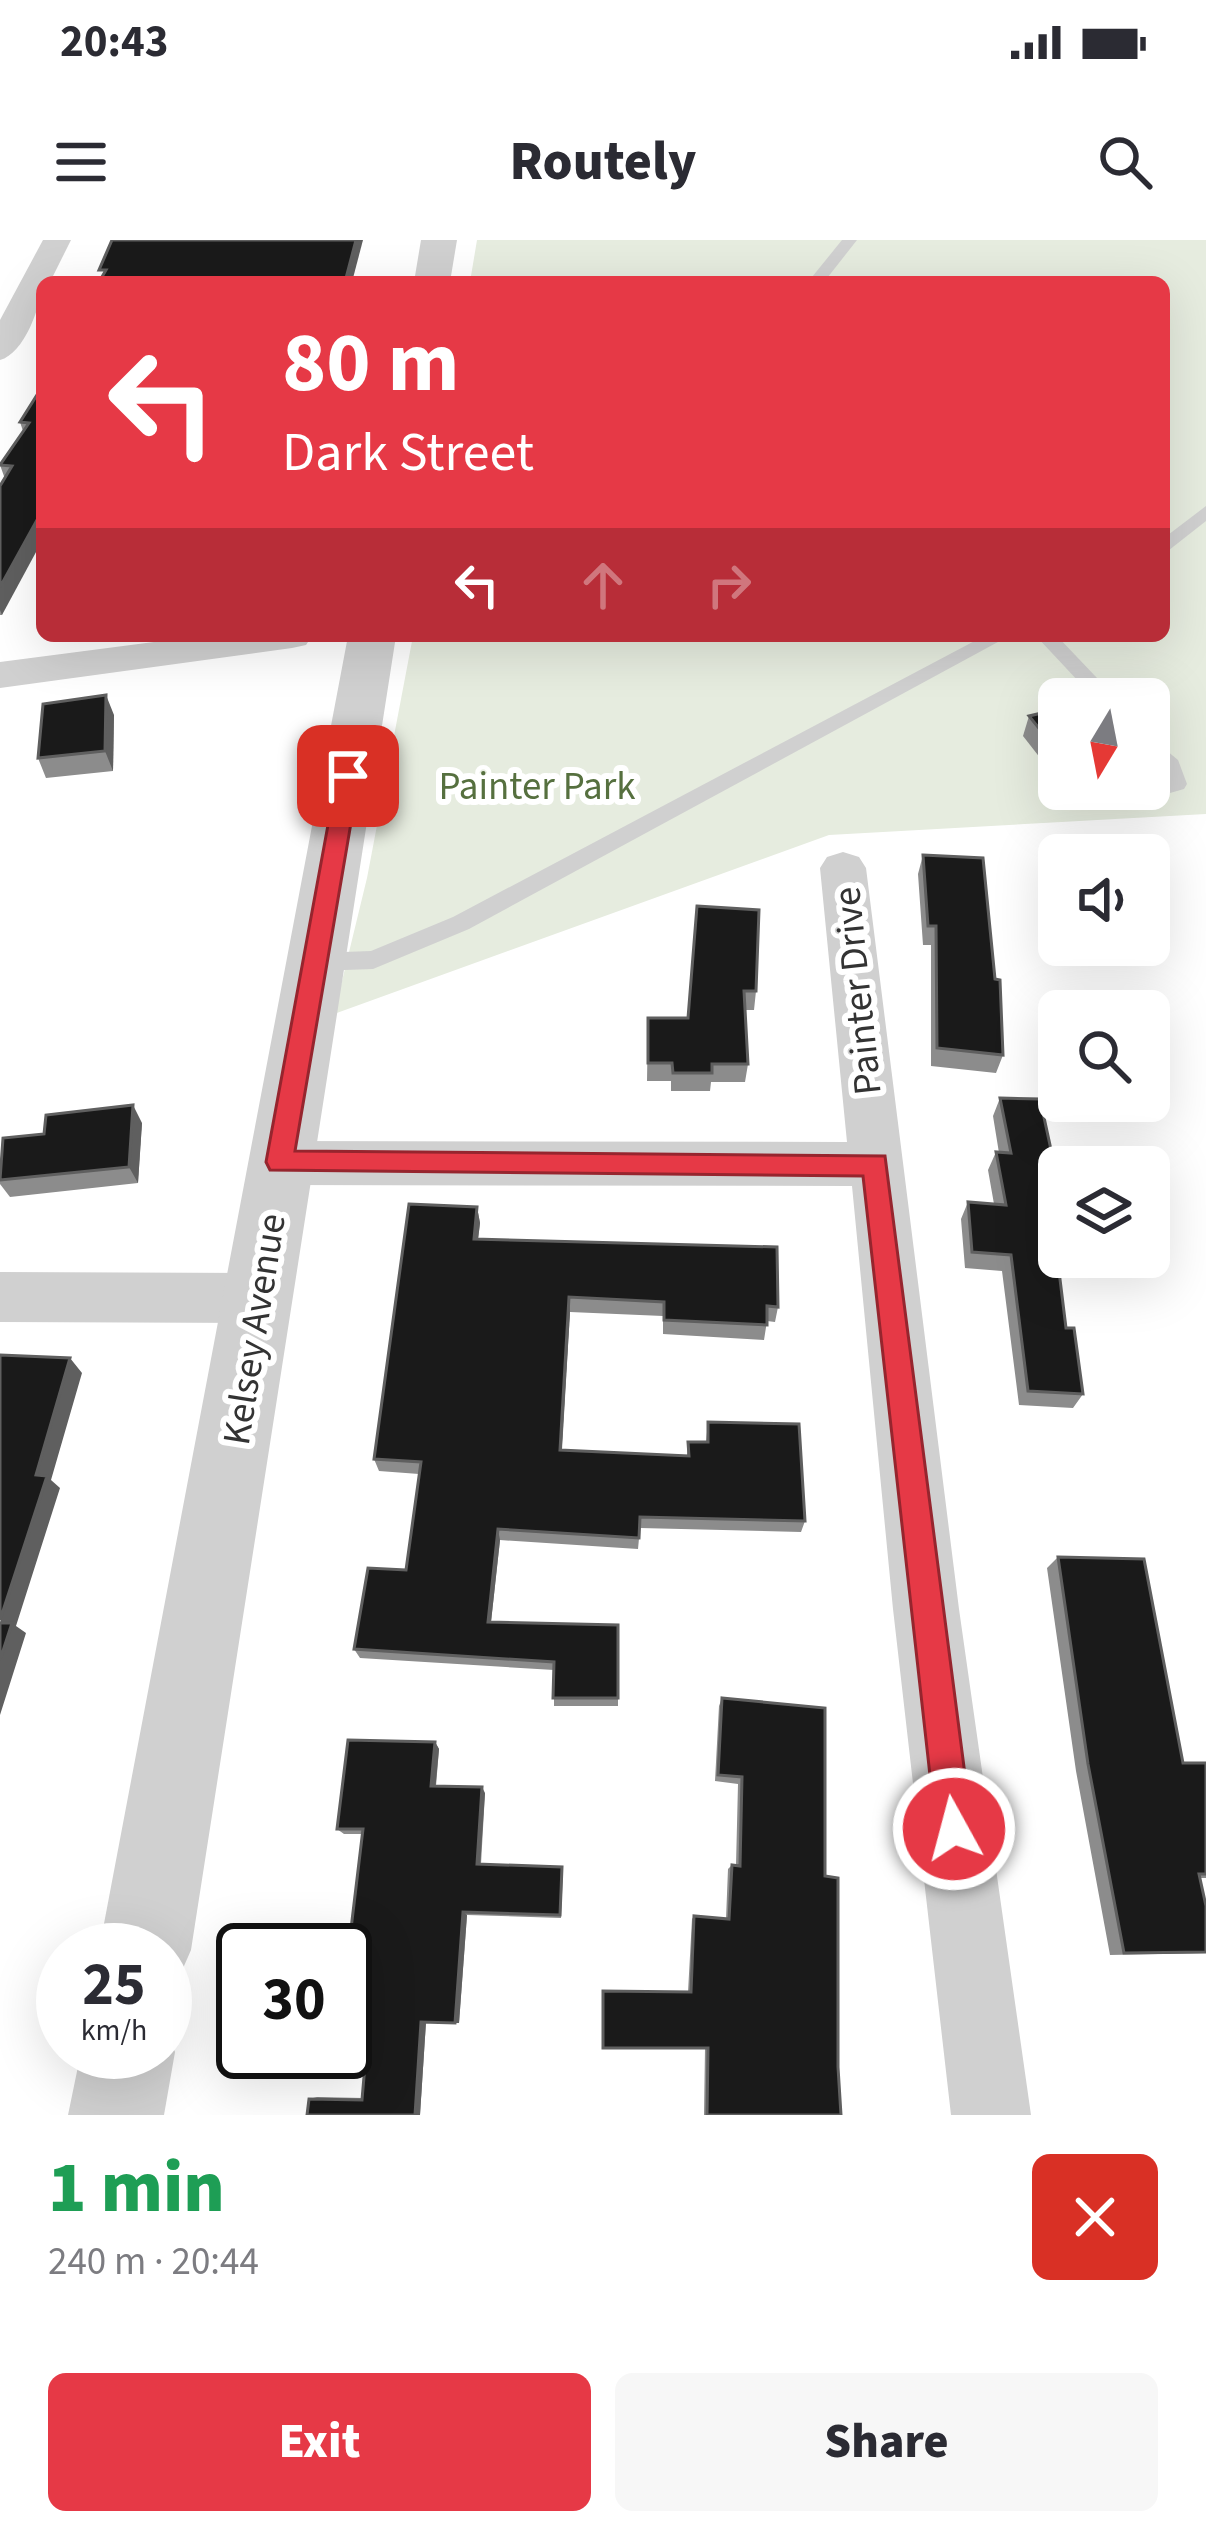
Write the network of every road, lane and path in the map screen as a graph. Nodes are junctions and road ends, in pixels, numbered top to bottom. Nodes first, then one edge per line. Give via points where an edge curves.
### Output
1 (57, 240) edge
2 (439, 240) edge
3 (850, 240) edge
4 (38, 276) edge
5 (433, 276) edge
6 (821, 276) edge
7 (36, 281) edge
8 (0, 350) edge
9 (1206, 511) edge
10 (1170, 543) edge
11 (247, 642) edge
12 (371, 642) edge
13 (988, 642) edge
14 (1052, 642) edge
15 (0, 675) edge
16 (1087, 678) edge
17 (842, 868) dead end
18 (316, 962) junction
19 (280, 1162) junction
20 (875, 1164) junction
21 (0, 1297) edge
22 (260, 1298) junction
23 (151, 1923) edge
24 (123, 2079) edge
25 (116, 2115) edge
26 (991, 2115) edge

1 - 4 street
2 - 5 street
3 - 6 lane
7 - 8 street
9 - 10 lane
11 - 15 street
12 - 18 street, Kelsey Avenue
13 - 18 lane via 461,923 373,960
14 - 16 lane
17 - 20 street, Painter Drive
18 - 19 street, Kelsey Avenue
19 - 20 street
19 - 22 street, Kelsey Avenue
20 - 26 street, Painter Drive
21 - 22 street
22 - 23 street, Kelsey Avenue
24 - 25 street

